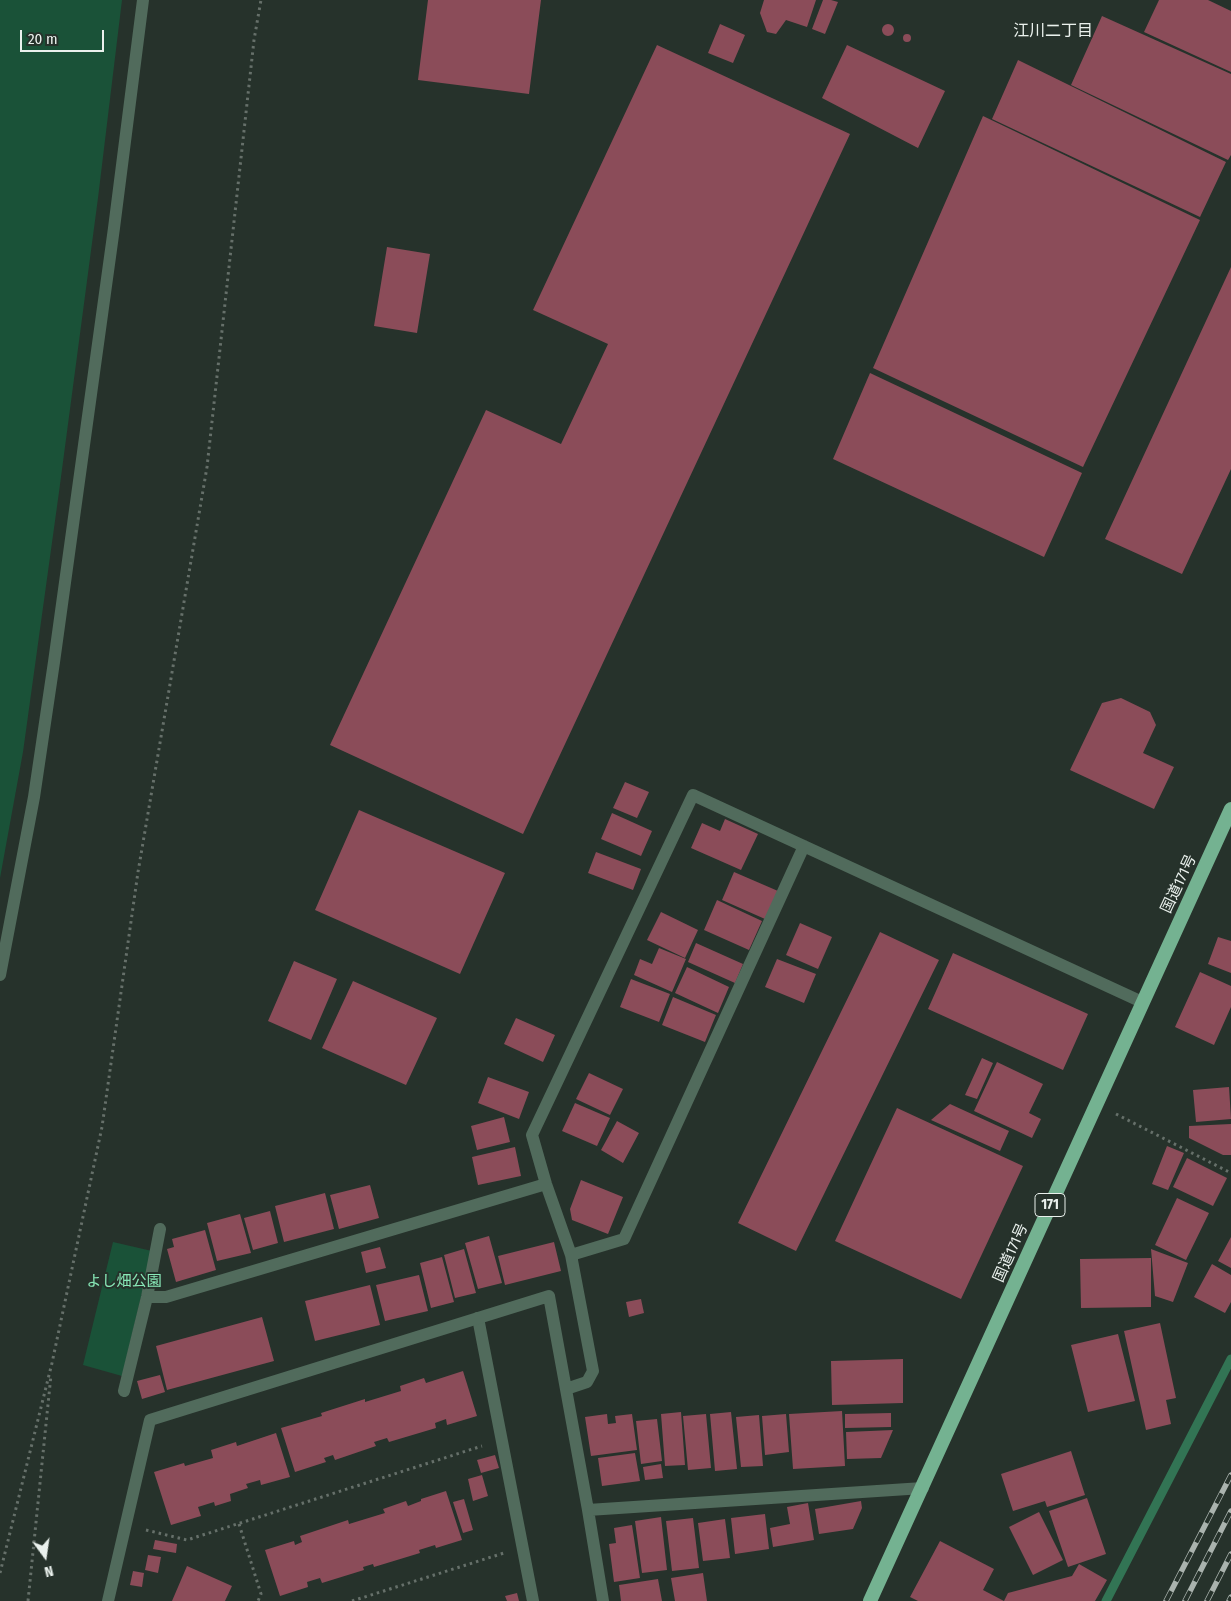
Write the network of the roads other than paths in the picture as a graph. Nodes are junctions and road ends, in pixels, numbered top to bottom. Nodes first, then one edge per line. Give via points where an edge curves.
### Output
1 (143, 0) edge
2 (1231, 809) edge
3 (804, 846) junction
4 (0, 975) edge
5 (1142, 1002) junction
6 (546, 1184) junction
7 (160, 1229) dead end
8 (571, 1255) junction
9 (147, 1297) junction
10 (478, 1318) junction
11 (566, 1389) junction
12 (124, 1391) dead end
13 (923, 1488) junction
14 (588, 1510) junction
15 (108, 1601) edge
16 (533, 1601) edge
17 (603, 1601) edge
18 (870, 1601) edge

1 - 4 street via 34,796
2 - 5 highway, 国道171号 / 171
3 - 5 street
3 - 6 street via 694,795 532,1135
3 - 8 street via 624,1238
5 - 13 highway, 国道171号 / 171
6 - 8 street
6 - 9 street via 166,1297
7 - 9 street
8 - 11 street via 593,1371 587,1382
9 - 12 street
10 - 11 street via 549,1296
10 - 15 street via 150,1420
10 - 16 street
11 - 14 street
13 - 14 street
13 - 18 highway, 国道171号 / 171
14 - 17 street

